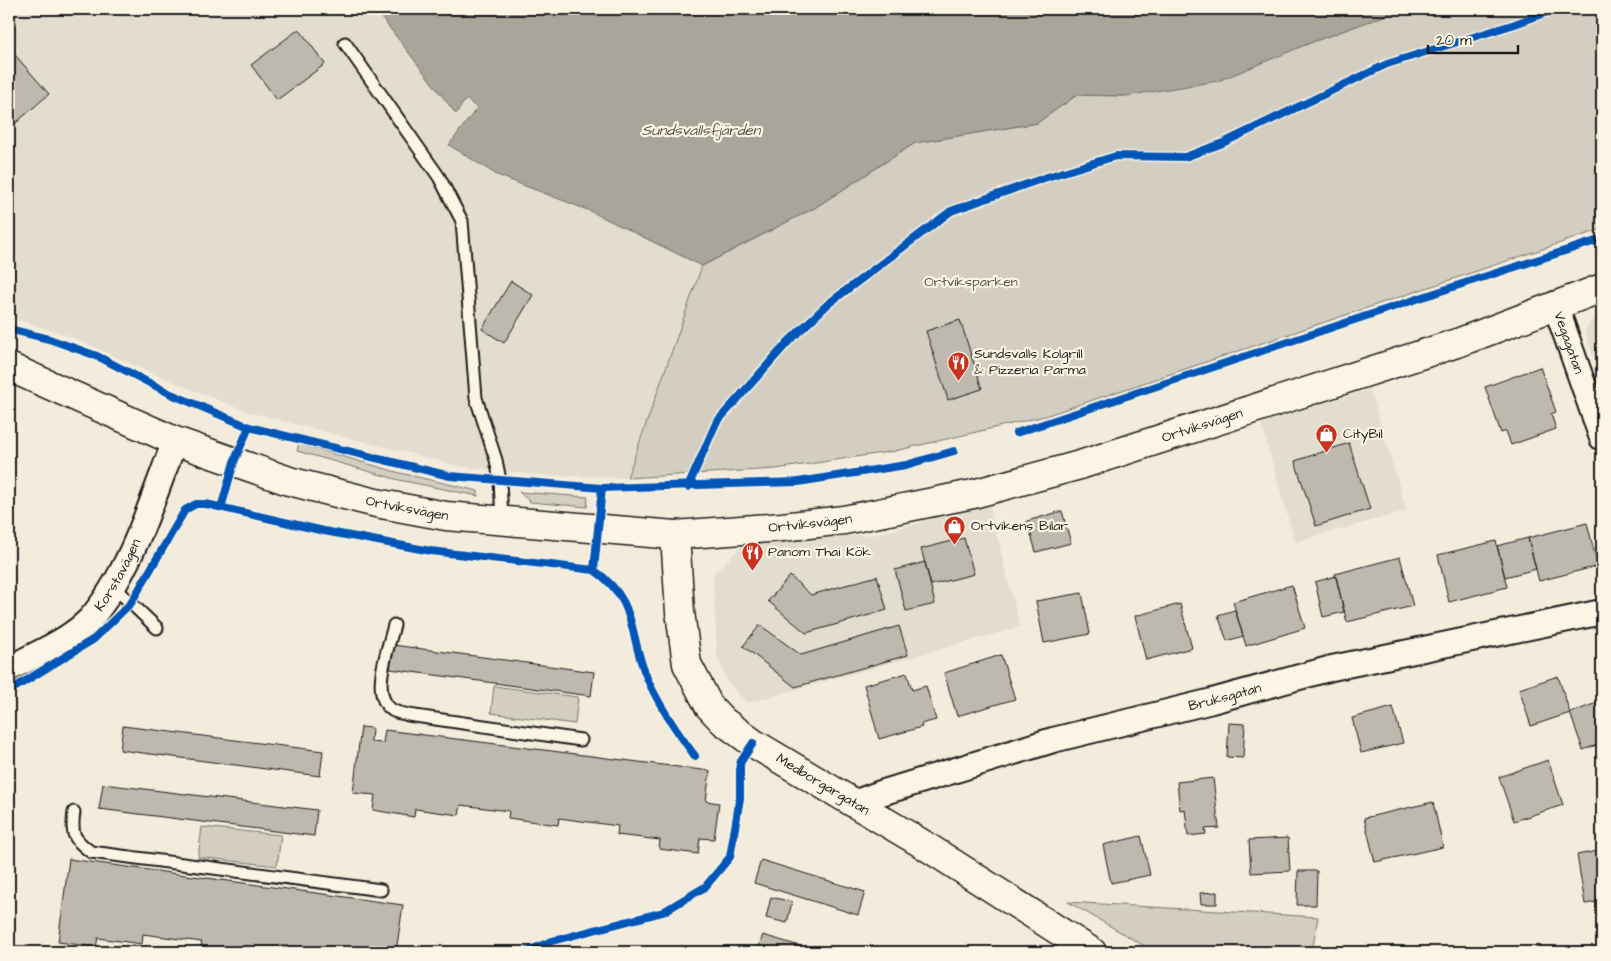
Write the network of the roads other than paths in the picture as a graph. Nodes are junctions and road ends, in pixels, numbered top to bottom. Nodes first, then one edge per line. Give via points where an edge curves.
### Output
1 (345, 44) dead end
2 (1602, 288) edge
3 (1555, 304) junction
4 (9, 367) edge
5 (1602, 438) edge
6 (175, 441) junction
7 (502, 522) junction
8 (675, 535) junction
9 (113, 586) junction
10 (1602, 612) edge
11 (394, 625) dead end
12 (156, 628) dead end
13 (9, 669) edge
14 (581, 740) dead end
15 (854, 803) junction
16 (74, 812) dead end
17 (381, 890) dead end
18 (1092, 952) edge

1 - 7 lane via 439,177 462,221 476,398 499,473
2 - 3 street, Ortviksvägen
3 - 5 street, Vegagatan
3 - 8 street, Ortviksvägen via 1460,342 1080,465 973,494 844,520
4 - 6 street, Ortviksvägen
6 - 7 street, Ortviksvägen via 289,481 376,503
6 - 9 street, Korstavägen via 128,558
7 - 8 street, Ortviksvägen
8 - 15 street, Medborgargatan via 687,664 709,706 753,743
9 - 12 lane
9 - 13 street, Korstavägen via 89,620
10 - 15 street, Bruksgatan via 1314,672 1053,740
11 - 14 lane via 380,680 382,697 392,710
15 - 18 street, Medborgargatan
16 - 17 lane via 72,828 77,842 91,852

